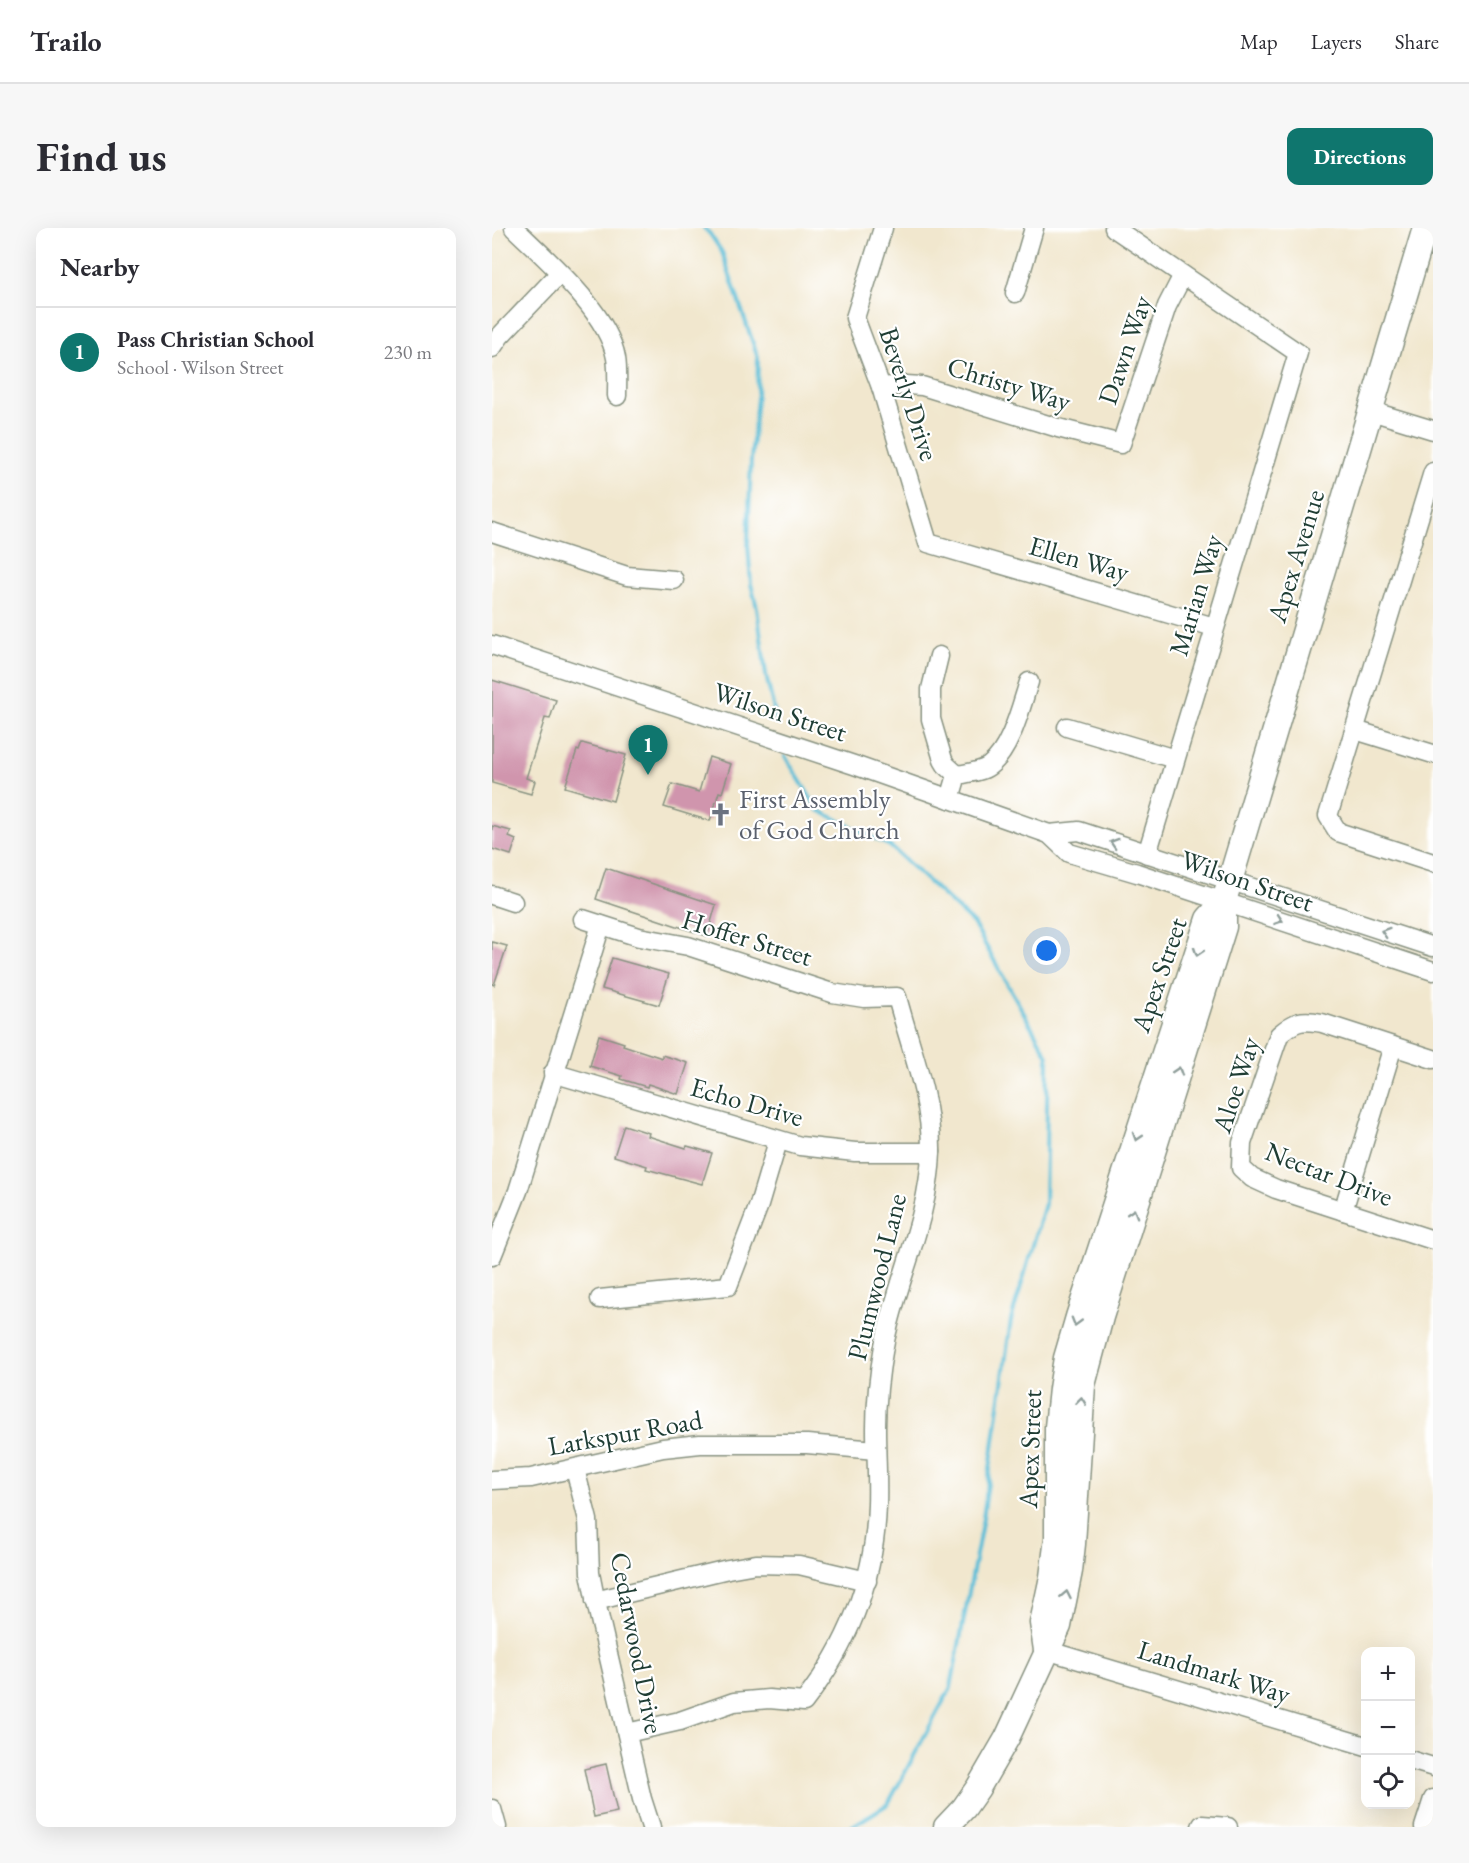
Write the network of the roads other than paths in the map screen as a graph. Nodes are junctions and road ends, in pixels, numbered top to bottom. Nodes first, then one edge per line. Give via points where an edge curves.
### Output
1 (514, 228) edge
2 (884, 228) edge
3 (1034, 228) edge
4 (1114, 228) edge
5 (1425, 228) edge
6 (560, 273) junction
7 (1184, 275) junction
8 (1015, 293) dead end
9 (492, 348) edge
10 (881, 387) junction
11 (617, 396) dead end
12 (1371, 411) junction
13 (1433, 430) edge
14 (1121, 444) joint
15 (1433, 472) edge
16 (492, 532) edge
17 (928, 543) joint
18 (674, 580) dead end
19 (1214, 627) junction
20 (492, 645) edge
21 (939, 656) dead end
22 (1029, 682) dead end
23 (1067, 727) dead end
24 (1354, 730) junction
25 (1433, 754) edge
26 (1175, 759) junction
27 (957, 775) junction
28 (950, 799) junction
29 (1049, 834) junction
30 (1147, 854) junction
31 (1433, 863) edge
32 (1227, 891) junction
33 (492, 895) edge
34 (513, 902) dead end
35 (583, 919) dead end
36 (602, 925) junction
37 (1433, 947) edge
38 (1433, 970) edge
39 (897, 997) joint
40 (1393, 1046) junction
41 (1433, 1059) edge
42 (553, 1073) junction
43 (778, 1141) junction
44 (931, 1152) junction
45 (1241, 1168) joint
46 (1343, 1211) junction
47 (1433, 1240) edge
48 (492, 1256) edge
49 (600, 1299) dead end
50 (876, 1450) junction
51 (575, 1468) junction
52 (492, 1480) edge
53 (867, 1581) junction
54 (595, 1601) junction
55 (1046, 1650) junction
56 (627, 1733) junction
57 (1361, 1745) edge
58 (1415, 1762) edge
59 (1433, 1767) edge
60 (1433, 1799) edge
61 (492, 1809) edge
62 (1201, 1826) edge
63 (497, 1827) edge
64 (651, 1827) edge
65 (946, 1827) edge
66 (1228, 1827) edge
67 (1424, 1827) edge

1 - 6 street
2 - 10 street, Beverly Drive via 855,318
3 - 8 street
4 - 7 street
5 - 12 main road, Apex Avenue
6 - 9 street
6 - 11 street via 602,322 616,357
7 - 14 street, Dawn Way via 1167,306
7 - 19 street, Marian Way via 1298,353
10 - 14 street, Christy Way via 922,386
10 - 17 street, Beverly Drive
12 - 13 street
12 - 32 main road, Apex Avenue
15 - 24 street
16 - 18 street via 627,576
17 - 19 street, Ellen Way
19 - 26 street, Marian Way
20 - 28 street, Wilson Street
21 - 27 street via 931,689 931,719 943,760
22 - 27 street via 1016,724 1002,751 989,766
23 - 26 street
24 - 25 street
24 - 31 street via 1328,816 1338,832
26 - 30 street, Marian Way
27 - 28 street
28 - 29 street, Wilson Street
30 -> 29 street, Wilson Street via 1078,831
29 - 32 street, Wilson Street via 1070,853
30 - 32 street, Wilson Street
37 -> 32 street, Wilson Street
32 -> 38 street, Wilson Street
32 - 55 main road, Apex Street via 1208,919 1066,1358 1057,1427 1057,1539 1042,1623
33 - 34 street
35 - 36 street, Hoffer Street
36 - 39 street, Hoffer Street via 688,946 832,993 864,998
36 - 42 street
39 - 44 street, Plumwood Lane via 925,1098
40 - 41 street
40 - 45 street, Aloe Way via 1322,1023 1292,1023 1279,1035 1242,1143
40 - 46 street
42 - 43 street, Echo Drive
42 - 48 street via 518,1191
43 - 44 street, Echo Drive via 821,1150
43 - 49 street via 728,1286
44 - 50 street, Plumwood Lane via 925,1203 882,1356
45 - 46 street, Nectar Drive via 1276,1189
46 - 47 street, Nectar Drive
50 - 51 street, Larkspur Road via 807,1444 700,1444 663,1448
50 - 53 street, Plumwood Lane via 876,1525
51 - 52 street, Larkspur Road via 531,1478
51 - 54 street, Cedarwood Drive via 588,1520
53 - 54 street via 799,1565 756,1564
53 - 56 street, Plumwood Lane via 846,1636 804,1702 734,1702 680,1721
54 - 56 street, Cedarwood Drive
55 - 57 street, Landmark Way
55 - 65 main road, Apex Street via 1002,1747 968,1801
56 - 64 street, Cedarwood Drive
58 - 59 street
60 - 67 street
61 - 63 street
62 - 66 street

